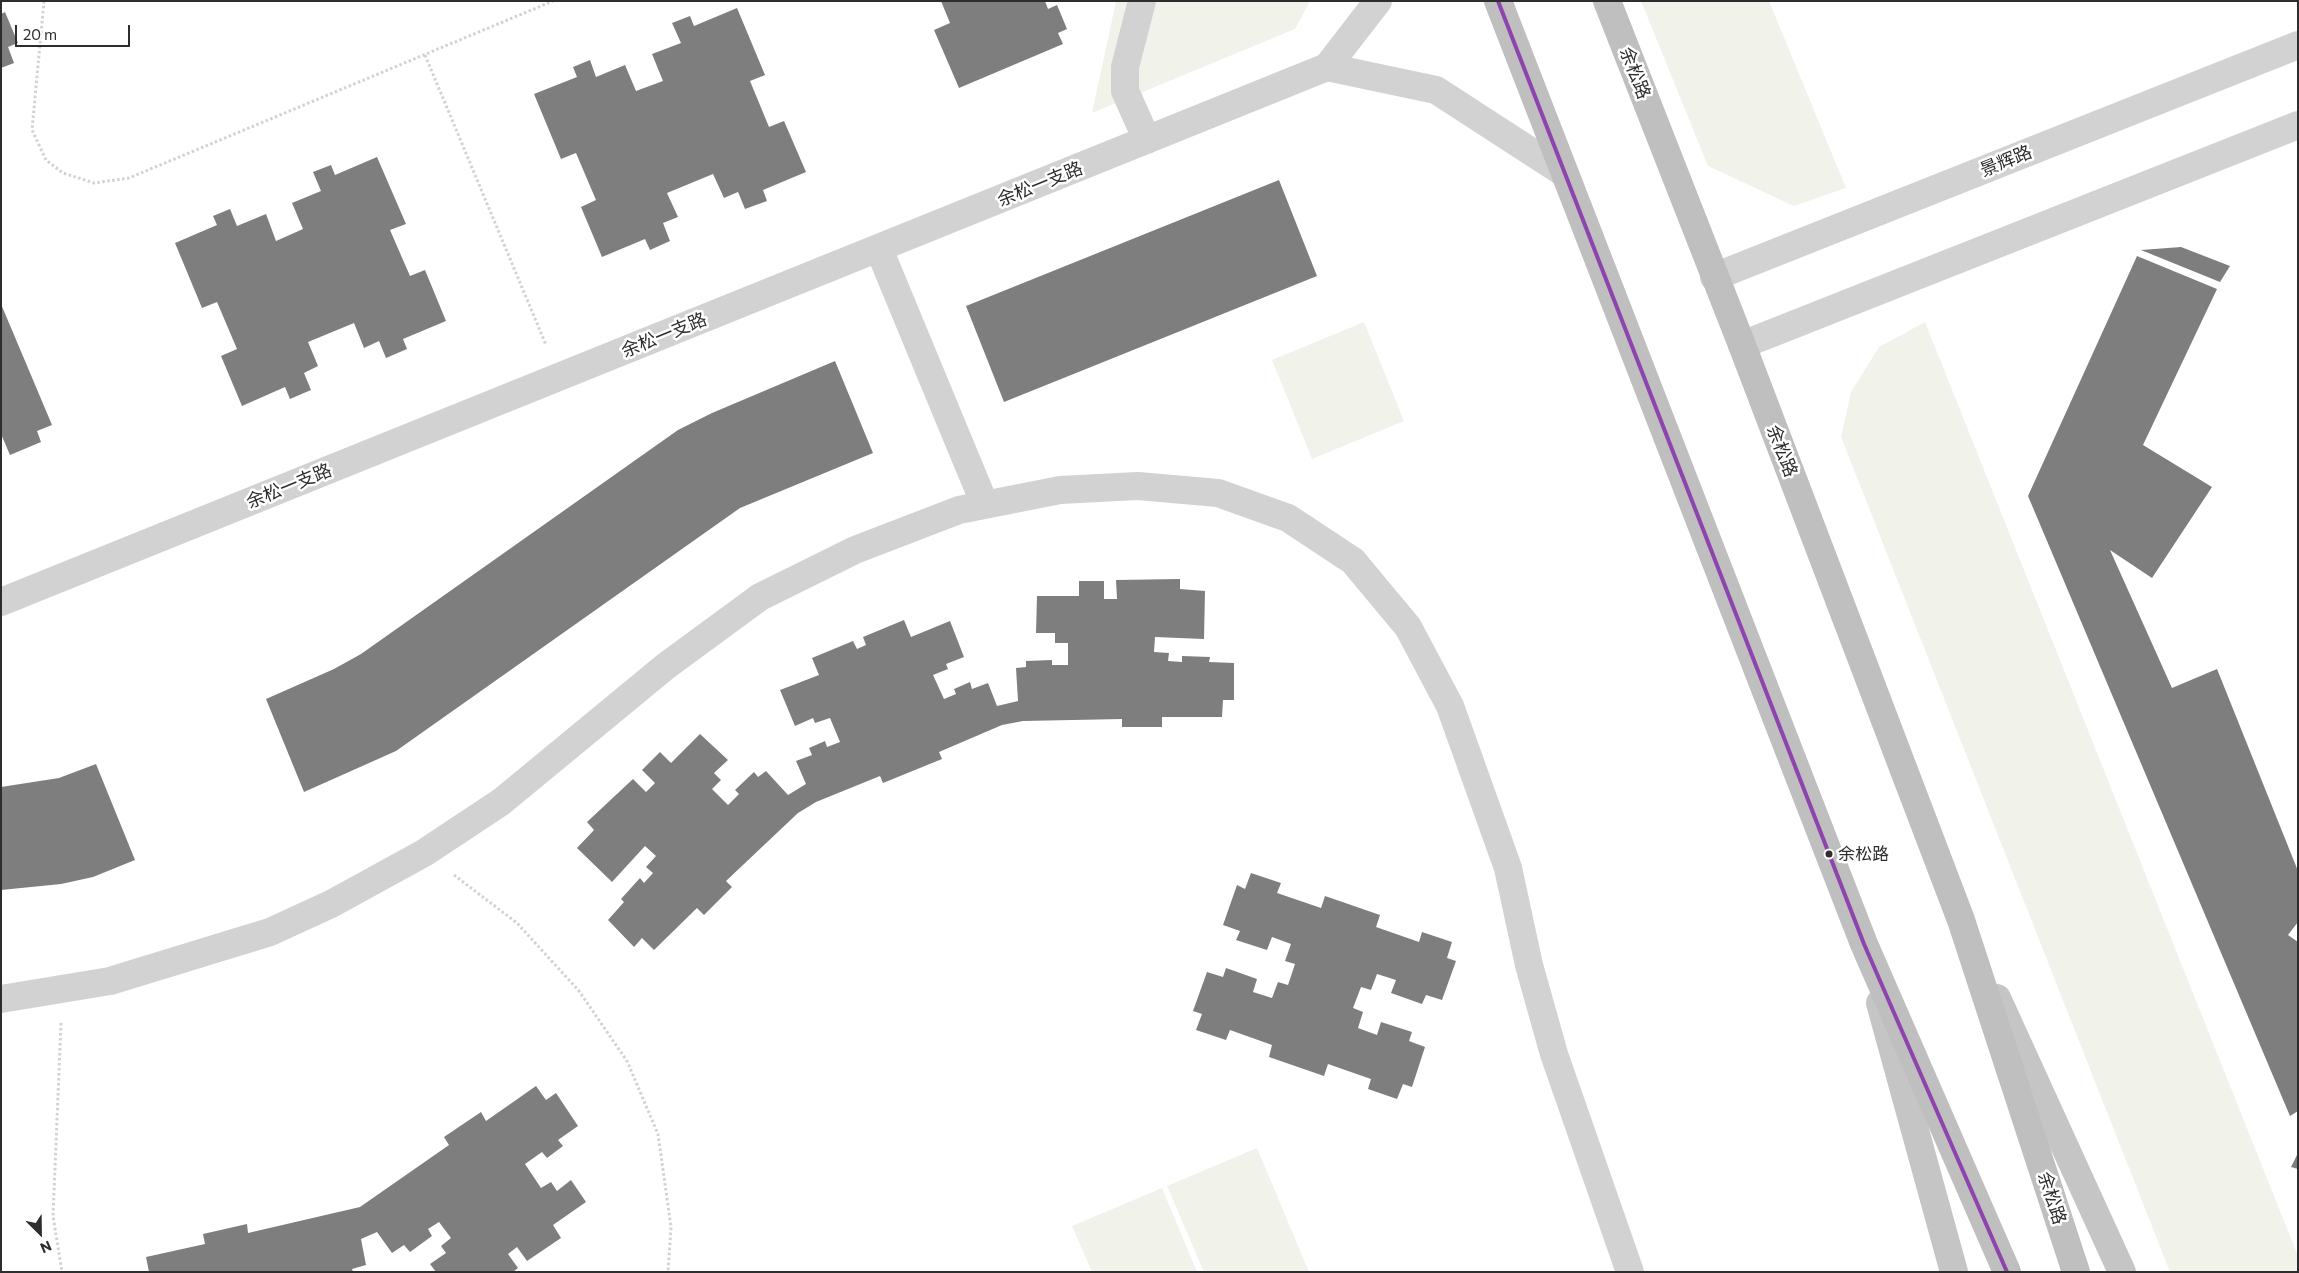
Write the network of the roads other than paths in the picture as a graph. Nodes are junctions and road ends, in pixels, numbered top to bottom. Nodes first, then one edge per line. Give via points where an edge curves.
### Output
1 (1142, 1) edge
2 (1378, 1) edge
3 (1498, 1) edge
4 (1607, 1) edge
5 (2298, 45) edge
6 (1327, 67) junction
7 (2298, 125) edge
8 (1147, 140) junction
9 (1564, 173) junction
10 (878, 249) junction
11 (1714, 277) junction
12 (1742, 344) junction
13 (985, 505) junction
14 (3, 600) edge
15 (1961, 920) junction
16 (1864, 944) junction
17 (1, 999) edge
18 (1630, 1272) edge
19 (1954, 1272) edge
20 (2007, 1272) edge
21 (2076, 1272) edge
22 (2122, 1272) edge

1 - 8 street via 1125,67 1125,91
2 - 6 street
3 - 9 highway
4 - 11 highway, 余松路
5 - 11 street, 景辉路
6 - 8 street, 余松一支路
6 - 9 street via 1436,90
7 - 12 street
8 - 10 street, 余松一支路
9 - 16 highway
10 - 13 street
10 - 14 street, 余松一支路
11 - 12 highway, 余松路
12 - 15 highway, 余松路
13 - 17 street via 959,510 855,550 760,597 666,666 500,802 424,853 331,904 270,932 110,981
13 - 18 street via 1060,490 1138,486 1218,493 1288,518 1359,568 1408,627 1450,706 1508,868 1554,1054
15 - 21 highway, 余松路
15 - 22 main road
16 - 19 main road
16 - 20 highway

